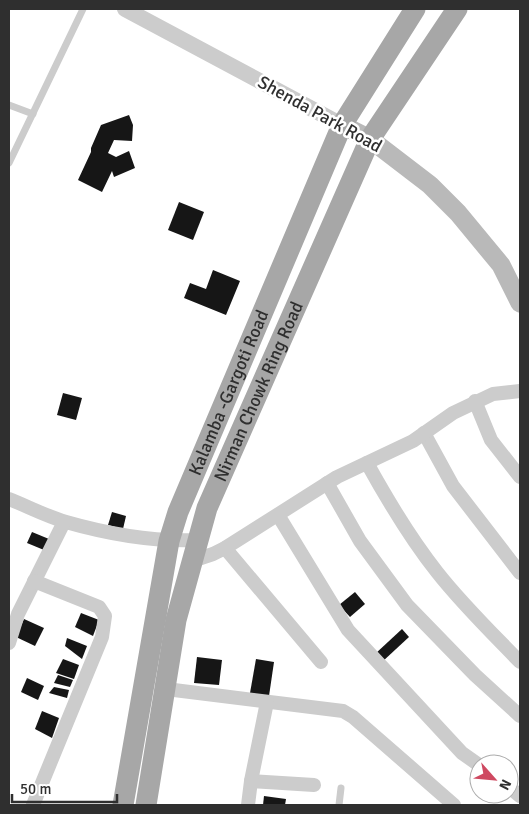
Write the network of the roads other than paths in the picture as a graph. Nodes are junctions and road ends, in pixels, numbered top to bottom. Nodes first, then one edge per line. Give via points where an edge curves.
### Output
1 (83, 9) edge
2 (125, 9) edge
3 (415, 9) edge
4 (457, 9) edge
5 (9, 105) edge
6 (33, 114) junction
7 (342, 125) junction
8 (370, 139) junction
9 (9, 163) edge
10 (520, 303) edge
11 (520, 391) edge
12 (475, 402) junction
13 (424, 433) junction
14 (367, 463) junction
15 (520, 477) edge
16 (327, 483) junction
17 (10, 502) edge
18 (278, 515) junction
19 (64, 522) junction
20 (198, 540) junction
21 (169, 541) junction
22 (225, 548) junction
23 (192, 561) junction
24 (520, 573) edge
25 (34, 581) junction
26 (9, 642) edge
27 (321, 662) dead end
28 (520, 662) edge
29 (166, 689) junction
30 (267, 702) junction
31 (520, 716) edge
32 (469, 758) edge
33 (251, 780) junction
34 (314, 785) dead end
35 (341, 788) dead end
36 (33, 805) edge
37 (123, 805) edge
38 (146, 805) edge
39 (248, 805) edge
40 (339, 805) edge
41 (454, 805) edge

1 - 6 lane
2 - 7 street, Shenda Park Road
3 - 7 main road, Kalamba -Gargoti Road
4 - 8 main road, Nirman Chowk Ring Road
5 - 6 lane
6 - 9 lane
7 - 8 main road, Shenda Park Road
7 - 21 main road, Kalamba -Gargoti Road via 178,512
8 - 10 main road, Shenda Park Road via 430,185 458,213 501,265
8 - 20 main road, Nirman Chowk Ring Road via 208,508
11 - 12 street via 493,394
12 - 13 street
12 - 15 street via 491,440
13 - 14 street
13 - 24 street via 453,486
14 - 16 street
14 - 28 street via 396,514 437,573
16 - 18 street
16 - 31 street via 360,541 407,605
17 - 19 street
18 - 22 street
18 - 32 street via 348,630
19 - 21 street
19 - 25 street
20 - 21 street
20 - 23 main road, Nirman Chowk Ring Road
21 - 37 main road, Kalamba -Gargoti Road
22 - 23 street
22 - 27 street
23 - 29 main road, Nirman Chowk Ring Road via 176,620
25 - 26 street
25 - 36 street via 99,606 105,616 102,637
29 - 30 street
29 - 38 main road, Nirman Chowk Ring Road
30 - 33 street
30 - 41 street via 330,709 353,717
33 - 34 street
33 - 39 street
35 - 40 lane

